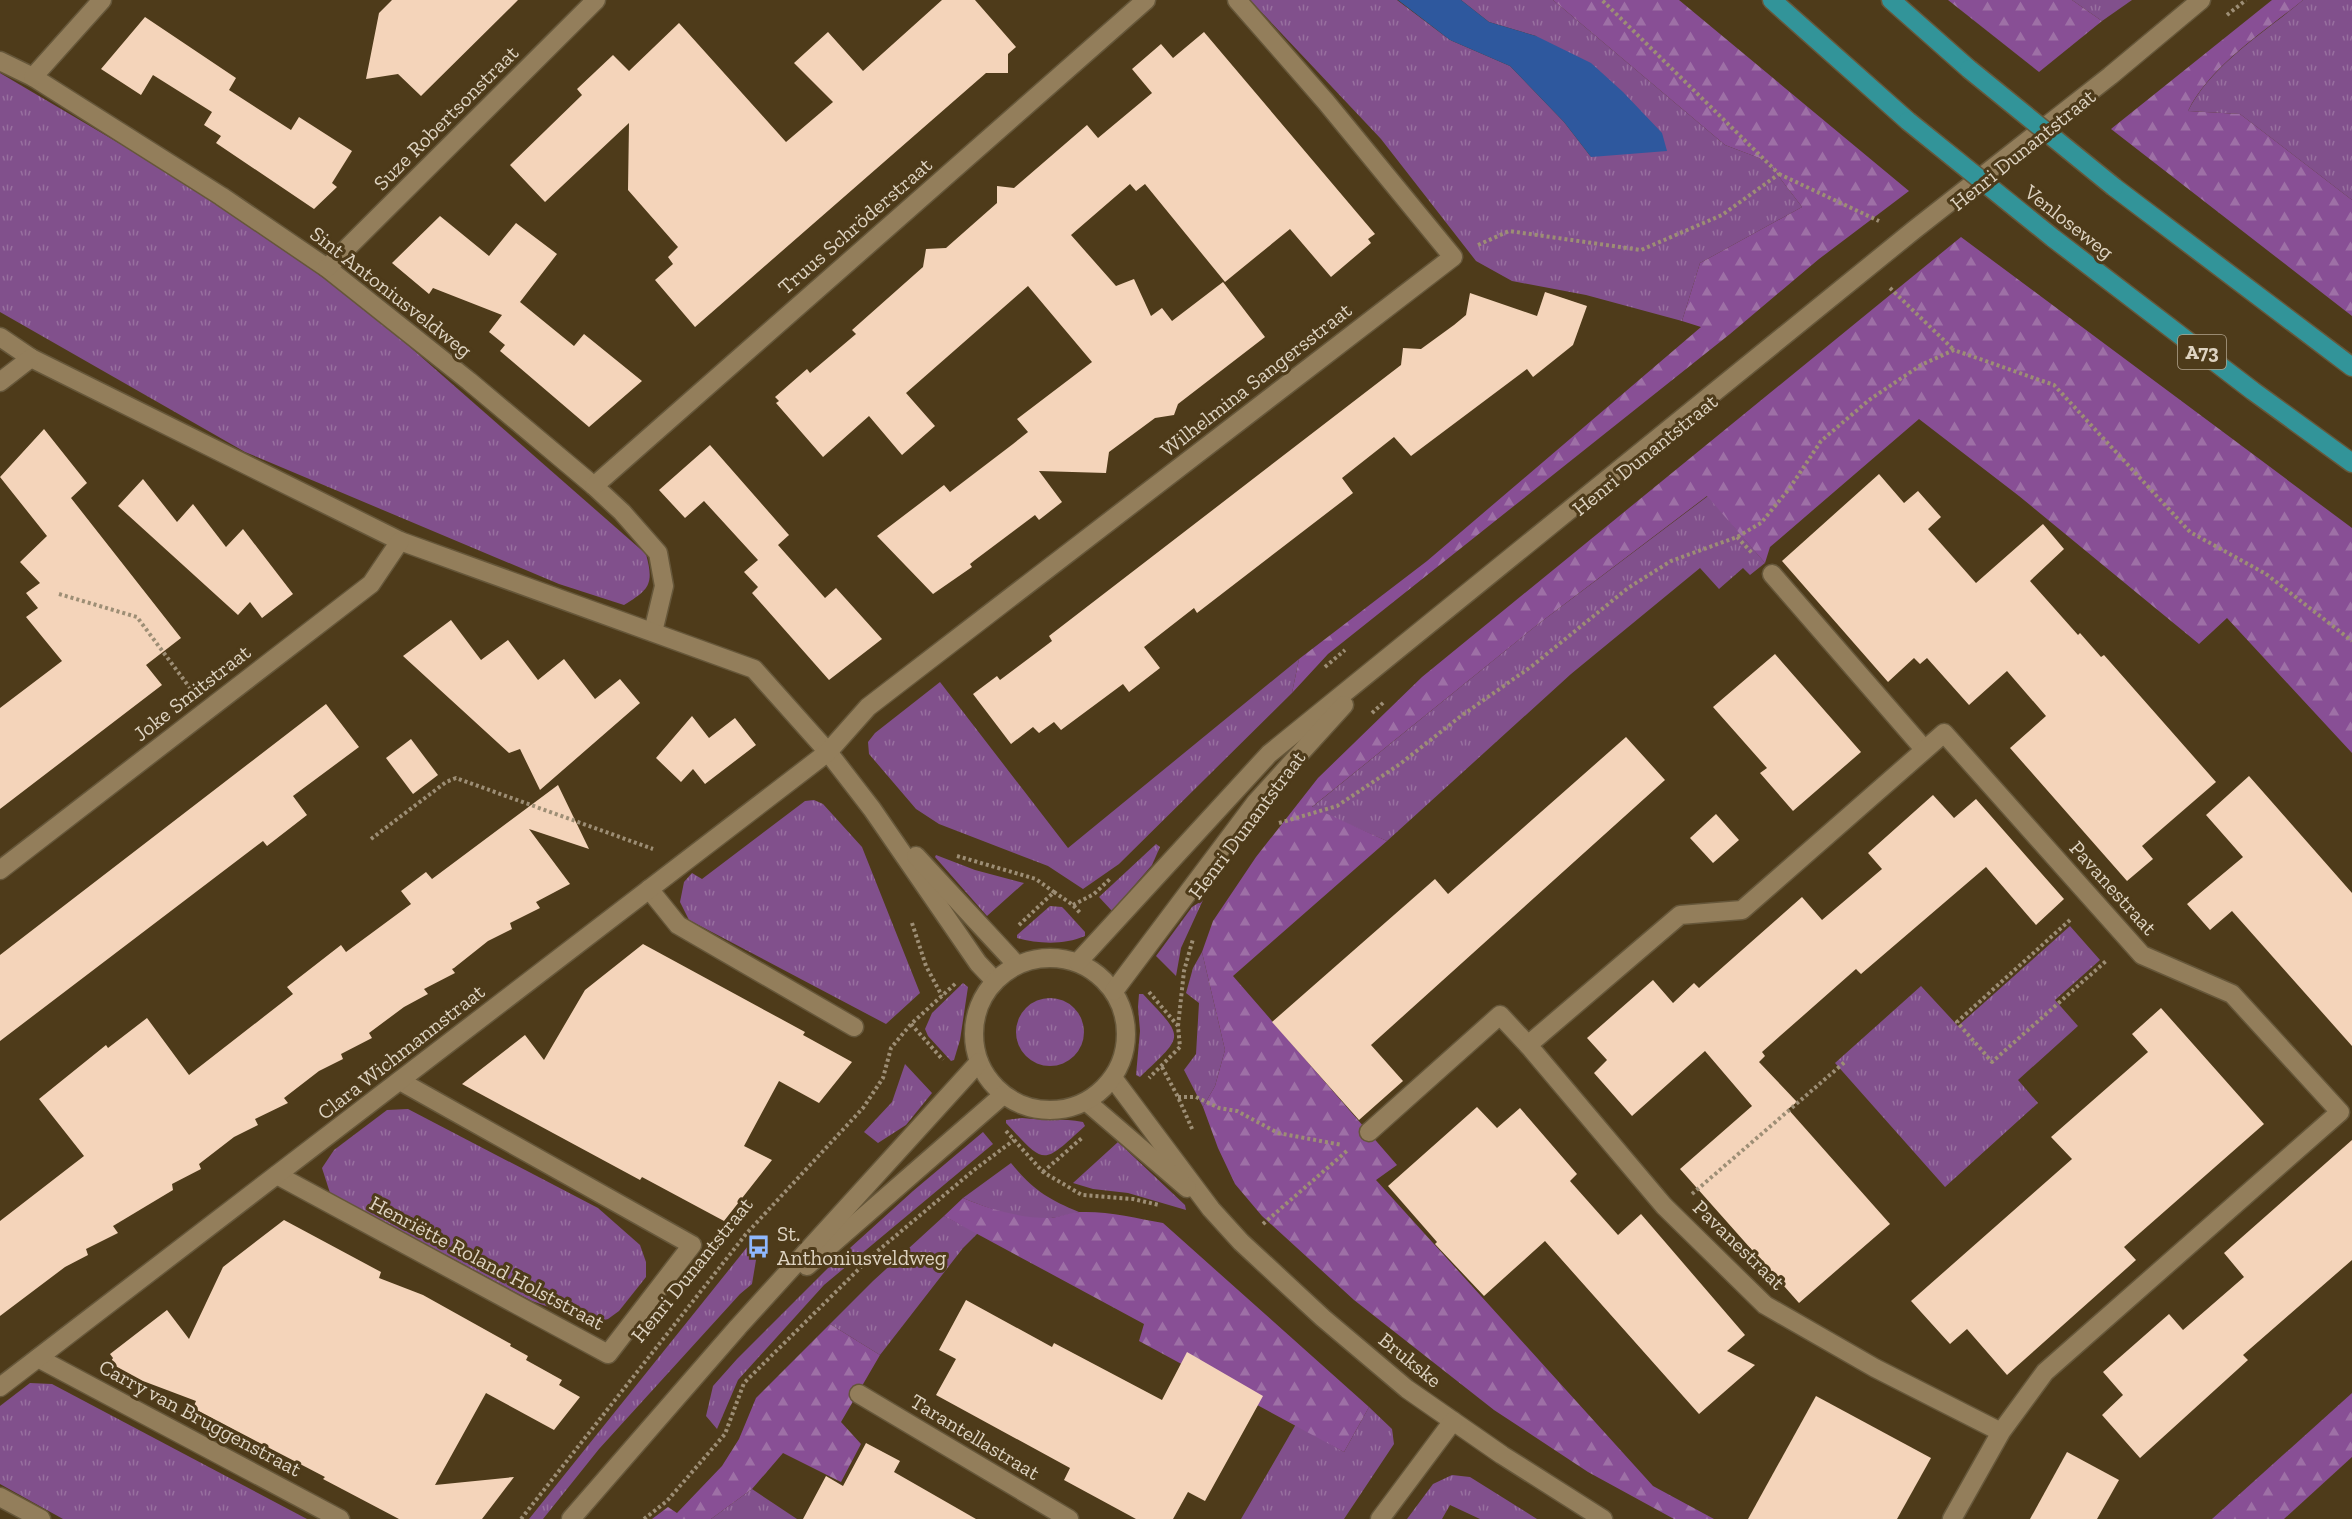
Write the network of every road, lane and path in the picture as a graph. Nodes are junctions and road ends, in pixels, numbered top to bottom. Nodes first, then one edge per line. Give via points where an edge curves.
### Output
1 (102, 0) edge
2 (596, 0) edge
3 (1146, 0) edge
4 (1237, 0) edge
5 (1602, 0) edge
6 (1772, 0) edge
7 (1891, 0) edge
8 (2185, 0) edge
9 (2201, 0) edge
10 (2246, 0) edge
11 (2218, 22) dead end
12 (2172, 25) junction
13 (0, 61) edge
14 (33, 77) junction
15 (1779, 174) junction
16 (1880, 221) dead end
17 (1453, 257) junction
18 (327, 268) junction
19 (1898, 280) dead end
20 (1889, 287) junction
21 (1880, 294) dead end
22 (0, 338) edge
23 (1954, 350) junction
24 (31, 358) junction
25 (2352, 367) edge
26 (0, 382) edge
27 (2352, 463) edge
28 (594, 486) junction
29 (400, 541) junction
30 (1772, 574) dead end
31 (59, 594) dead end
32 (653, 632) junction
33 (2352, 640) edge
34 (1383, 662) junction
35 (1390, 697) dead end
36 (206, 711) junction
37 (1364, 720) dead end
38 (1924, 749) junction
39 (828, 752) junction
40 (873, 809) junction
41 (1280, 815) dead end
42 (371, 839) dead end
43 (947, 853) dead end
44 (687, 861) junction
45 (0, 870) edge
46 (649, 889) junction
47 (1054, 892) dead end
48 (2093, 900) junction
49 (2070, 921) junction
50 (2076, 928) dead end
51 (1193, 938) dead end
52 (2100, 955) dead end
53 (1078, 962) junction
54 (1017, 965) junction
55 (995, 981) junction
56 (1114, 991) junction
57 (1178, 1026) dead end
58 (854, 1027) dead end
59 (1527, 1045) junction
60 (891, 1048) dead end
61 (1846, 1061) dead end
62 (979, 1062) junction
63 (1113, 1078) junction
64 (400, 1080) junction
65 (1003, 1095) junction
66 (1179, 1097) dead end
67 (1087, 1102) junction
68 (2346, 1107) edge
69 (1369, 1132) junction
70 (277, 1175) junction
71 (1211, 1209) junction
72 (1671, 1212) junction
73 (1241, 1242) junction
74 (738, 1327) junction
75 (38, 1358) junction
76 (0, 1387) edge
77 (859, 1394) dead end
78 (1453, 1421) junction
79 (2001, 1432) junction
80 (0, 1497) edge
81 (41, 1519) edge
82 (340, 1519) edge
83 (521, 1519) edge
84 (571, 1519) edge
85 (644, 1519) edge
86 (1069, 1519) edge
87 (1380, 1519) edge
88 (1603, 1519) edge
89 (1952, 1519) edge

1 - 14 street
2 - 18 street, Suze Robertsonstraat
3 - 28 street, Truus Schröderstraat
4 - 17 street
5 - 15 path
6 - 27 highway, Venloseweg / A73, bridge via 1908,121 2052,238
7 - 25 highway, bridge via 2114,187
8 - 12 street, Henri Dunantstraat
9 - 12 street, Henri Dunantstraat
10 - 11 path
12 - 34 street, Henri Dunantstraat
13 - 14 street, Sint Antoniusveldweg
14 - 18 street, Sint Antoniusveldweg
15 - 16 path
15 - 17 path via 1722,215 1641,250 1509,231
17 - 39 street, Wilhelmina Sangersstraat via 868,707
18 - 28 street, Sint Antoniusveldweg
19 - 20 path
20 - 21 path
20 - 23 path
22 - 24 street
23 - 33 path via 2054,385 2190,532 2266,574
23 - 41 path, Henri Dunantstraat via 1921,365 1869,400 1821,441 1761,523 1737,537 1671,561 1628,588 1532,666 1337,806 1272,825
24 - 26 street
24 - 29 street
28 - 32 street, Sint Antoniusveldweg via 658,553 664,586
29 - 32 street
29 - 36 street, Joke Smitstraat via 371,584
30 - 38 street
31 - 36 path via 137,617
32 - 39 street via 754,669
34 - 53 street, Henri Dunantstraat via 1269,754
34 - 56 street, Henri Dunantstraat via 1256,802
35 - 37 path
36 - 45 street, Joke Smitstraat
38 - 48 street, Pavanestraat via 1944,733
38 - 59 street, Pavanestraat via 1742,910 1680,915
39 - 40 street
39 - 44 street, Clara Wichmannstraat
40 - 54 street
40 - 55 street via 978,963
42 - 44 path via 456,778
43 - 47 path via 1036,879
44 - 46 street, Clara Wichmannstraat
46 - 58 street via 678,925
46 - 64 street, Clara Wichmannstraat
48 - 49 path
48 - 68 street, Pavanestraat via 2142,955 2232,994
49 - 50 path
49 - 52 path via 1957,1022 1992,1062 2107,962
51 - 57 path via 1184,971
53 - 54 street via 1047,958
53 - 56 street via 1098,974
54 - 55 street
55 - 62 street via 979,1005 973,1034
56 - 63 street via 1126,1019 1126,1029 1125,1050
59 - 69 street, Pavanestraat via 1500,1015
59 - 72 street, Pavanestraat
60 - 83 path, Henri Dunantstraat via 883,1078 863,1108 746,1234
61 - 72 path
62 - 65 street via 988,1080
62 - 74 street
63 - 67 street
63 - 71 street, Brukske
64 - 70 street, Clara Wichmannstraat
64 - 70 street, Henriëtte Roland Holststraat via 692,1245 608,1354
65 - 67 street via 1029,1108 1059,1111
65 - 74 street
66 - 69 path via 1196,1097 1237,1111 1278,1132 1344,1146
67 - 71 street, Brukske
68 - 79 street, Pavanestraat via 2045,1372
69 - 73 path
70 - 75 street, Clara Wichmannstraat
71 - 73 street, Brukske
71 - 85 path via 1188,1212 1133,1199 1082,1195 1043,1172 1014,1140 873,1254 744,1383 725,1434 668,1502
72 - 79 street, Pavanestraat via 1765,1305 1875,1368
73 - 78 street, Brukske via 1331,1325 1407,1389
74 - 84 street
75 - 76 street, Clara Wichmannstraat
75 - 82 street, Carry van Bruggenstraat
77 - 86 street, Tarantellastraat
78 - 87 street
78 - 88 street, Brukske
79 - 89 street, Pavanestraat
80 - 81 street

